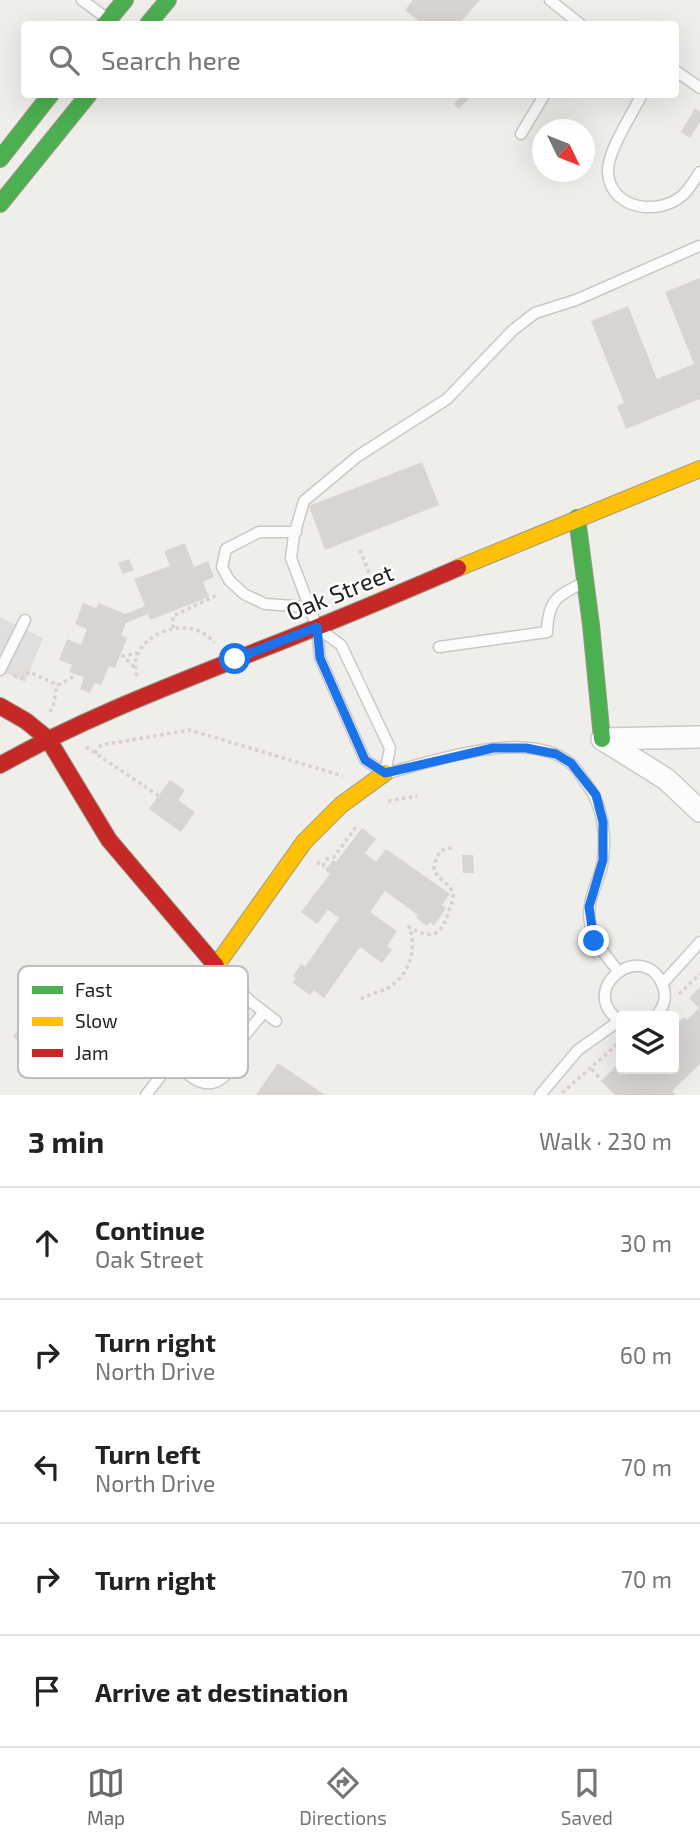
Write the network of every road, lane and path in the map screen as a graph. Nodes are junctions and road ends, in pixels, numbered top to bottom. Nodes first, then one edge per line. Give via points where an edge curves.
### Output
1 (82, 0) edge
2 (125, 0) edge
3 (168, 0) edge
4 (550, 0) edge
5 (106, 21) edge
6 (108, 21) edge
7 (150, 21) edge
8 (576, 21) edge
9 (679, 73) edge
10 (700, 88) edge
11 (48, 98) edge
12 (86, 98) edge
13 (543, 98) edge
14 (640, 98) edge
15 (521, 134) dead end
16 (0, 159) edge
17 (700, 172) edge
18 (0, 204) edge
19 (699, 246) edge
20 (700, 469) edge
21 (577, 518) junction
22 (296, 532) junction
23 (360, 550) dead end
24 (586, 582) junction
25 (217, 595) dead end
26 (380, 601) junction
27 (309, 607) junction
28 (24, 620) dead end
29 (317, 627) junction
30 (173, 628) junction
31 (217, 647) dead end
32 (439, 647) dead end
33 (138, 653) junction
34 (134, 667) junction
35 (3, 674) edge
36 (75, 676) dead end
37 (138, 679) dead end
38 (57, 684) junction
39 (0, 706) edge
40 (50, 712) dead end
41 (700, 737) edge
42 (48, 738) junction
43 (602, 739) junction
44 (85, 746) dead end
45 (95, 753) junction
46 (0, 765) edge
47 (385, 773) junction
48 (362, 789) junction
49 (159, 796) dead end
50 (416, 796) dead end
51 (378, 804) dead end
52 (700, 811) edge
53 (361, 820) dead end
54 (454, 847) dead end
55 (299, 849) junction
56 (700, 942) edge
57 (216, 966) joint
58 (618, 971) junction
59 (700, 974) edge
60 (663, 983) junction
61 (678, 995) dead end
62 (248, 999) edge
63 (362, 999) dead end
64 (659, 1011) edge
65 (264, 1012) junction
66 (616, 1018) edge
67 (276, 1021) dead end
68 (616, 1025) edge
69 (248, 1031) edge
70 (616, 1046) edge
71 (592, 1069) junction
72 (159, 1078) edge
73 (193, 1078) edge
74 (220, 1078) edge
75 (600, 1080) dead end
76 (146, 1095) edge
77 (540, 1095) edge
78 (561, 1095) edge

1 - 5 lane
2 - 6 main road
3 - 7 main road
4 - 8 lane
9 - 10 lane
11 - 16 main road
12 - 18 main road
13 - 15 lane
14 - 17 lane via 611,156 608,173 614,190 637,207 653,208 684,194
19 - 22 lane via 535,313 447,399 358,456 304,501
20 - 21 main road, Oak Street
21 - 24 main road
21 - 26 main road, Oak Street
22 - 27 lane via 291,558
22 - 27 lane via 259,532 226,549 222,567 244,594 265,604
23 - 26 path
24 - 32 lane via 558,595 548,612 547,632
24 - 43 main road
25 - 30 path via 173,616
26 - 29 main road, Oak Street
27 - 29 lane
28 - 35 lane
29 - 42 main road, Oak Street
29 - 47 lane via 320,658 365,760
29 - 47 lane via 341,645 390,748
30 - 31 path via 195,628
30 - 33 path via 149,640
33 - 34 path
33 - 34 path via 122,656
34 - 37 path
35 - 38 path via 22,678 29,672
36 - 38 path
38 - 40 path
39 - 42 main road
41 - 43 street
42 - 46 main road, Oak Street
42 - 57 main road via 109,841
43 - 52 street via 666,779
44 - 45 path
45 - 48 path via 101,745 190,730 357,780
45 - 49 path
47 - 48 main road
47 - 58 lane via 493,748 526,748 556,754 571,763 596,795 603,822 603,860 589,907 594,941
48 - 55 main road via 323,821
50 - 51 path
53 - 55 path via 323,866
54 - 63 path via 440,851 434,867 454,897 444,928 421,934 409,928 414,944 411,959 395,983
55 - 57 main road
56 - 60 lane
58 - 60 lane via 643,967
58 - 66 lane via 605,997
59 - 61 path
60 - 64 lane via 664,1002
62 - 65 lane
65 - 67 lane
65 - 69 lane
68 - 77 lane via 578,1050
70 - 71 path
71 - 75 path
71 - 78 path
72 - 76 lane
73 - 74 lane via 206,1084

